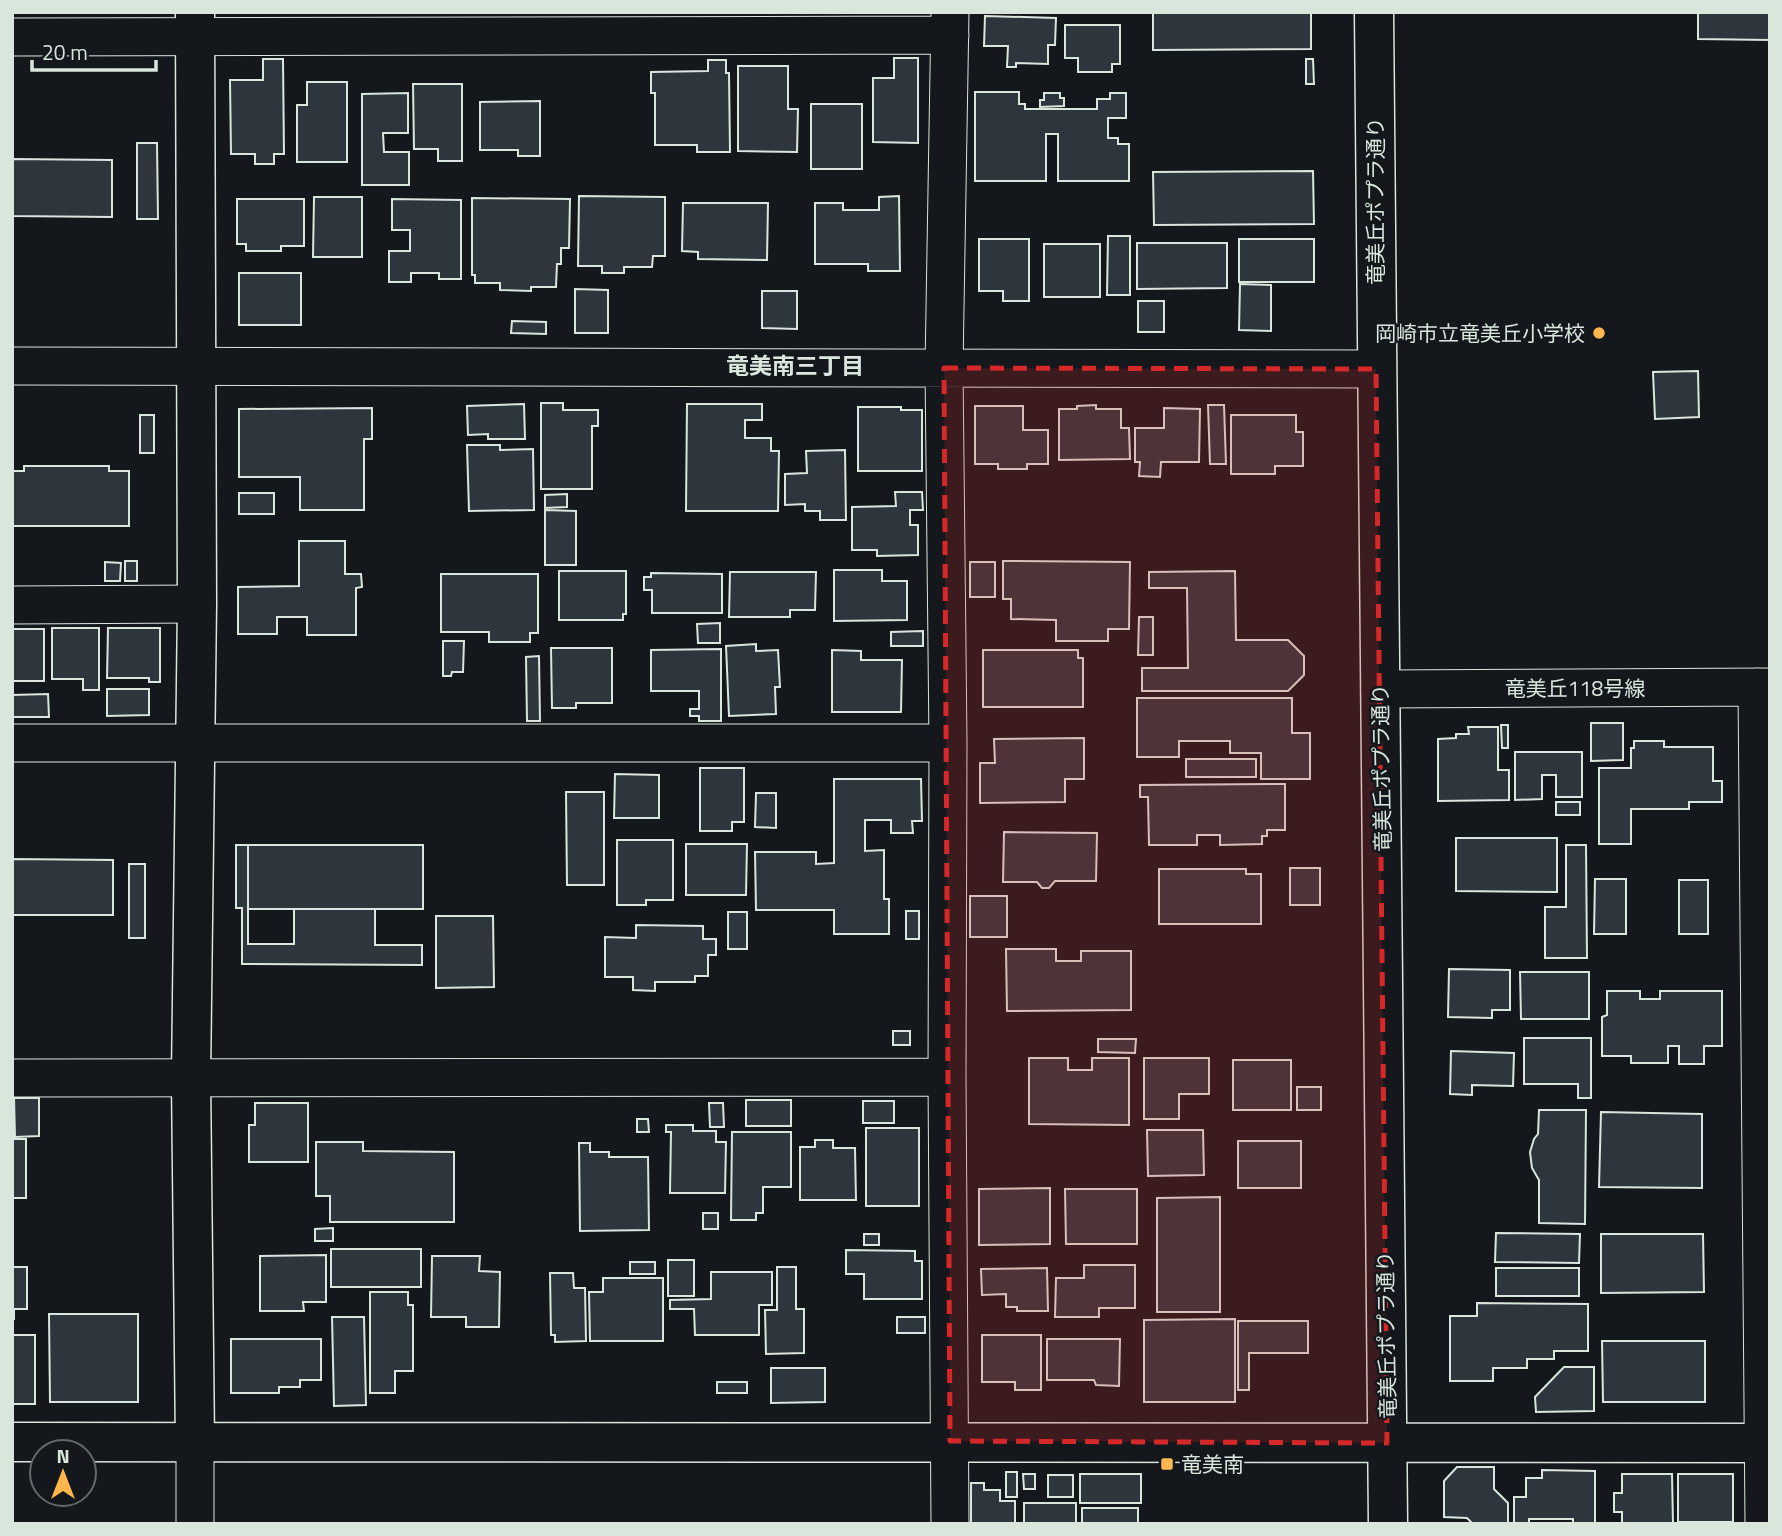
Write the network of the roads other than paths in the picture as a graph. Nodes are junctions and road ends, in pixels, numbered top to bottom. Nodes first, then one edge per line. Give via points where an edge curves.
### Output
1 (1374, 12) edge
2 (195, 24) edge
3 (950, 24) edge
4 (12, 37) edge
5 (12, 366) edge
6 (196, 367) junction
7 (944, 368) junction
8 (1376, 369) junction
9 (197, 604) junction
10 (12, 605) edge
11 (1763, 687) edge
12 (1380, 689) junction
13 (12, 743) edge
14 (196, 743) junction
15 (948, 743) junction
16 (1765, 1067) edge
17 (947, 1077) junction
18 (12, 1078) edge
19 (191, 1078) junction
20 (950, 1441) junction
21 (12, 1442) edge
22 (195, 1443) junction
23 (1387, 1443) junction
24 (1766, 1443) edge
25 (195, 1524) edge
26 (950, 1524) edge
27 (1388, 1524) edge
28 (1764, 1524) edge

1 - 8 street, 竜美丘ポプラ通り
2 - 3 street
2 - 4 street
2 - 6 street
3 - 7 street
5 - 6 street
6 - 7 street
6 - 9 street
7 - 8 street
7 - 15 street
8 - 12 street, 竜美丘ポプラ通り
9 - 10 street
9 - 14 street
11 - 12 street, 竜美丘118号線
11 - 16 street
12 - 23 street, 竜美丘ポプラ通り
13 - 14 street
14 - 15 street
14 - 19 street
15 - 17 street
16 - 24 street
17 - 19 street
17 - 20 street
18 - 19 street
19 - 22 street
20 - 22 street
20 - 23 street
20 - 26 street
21 - 22 street
22 - 25 street
23 - 24 street
23 - 27 street, 竜美丘ポプラ通り
24 - 28 street

